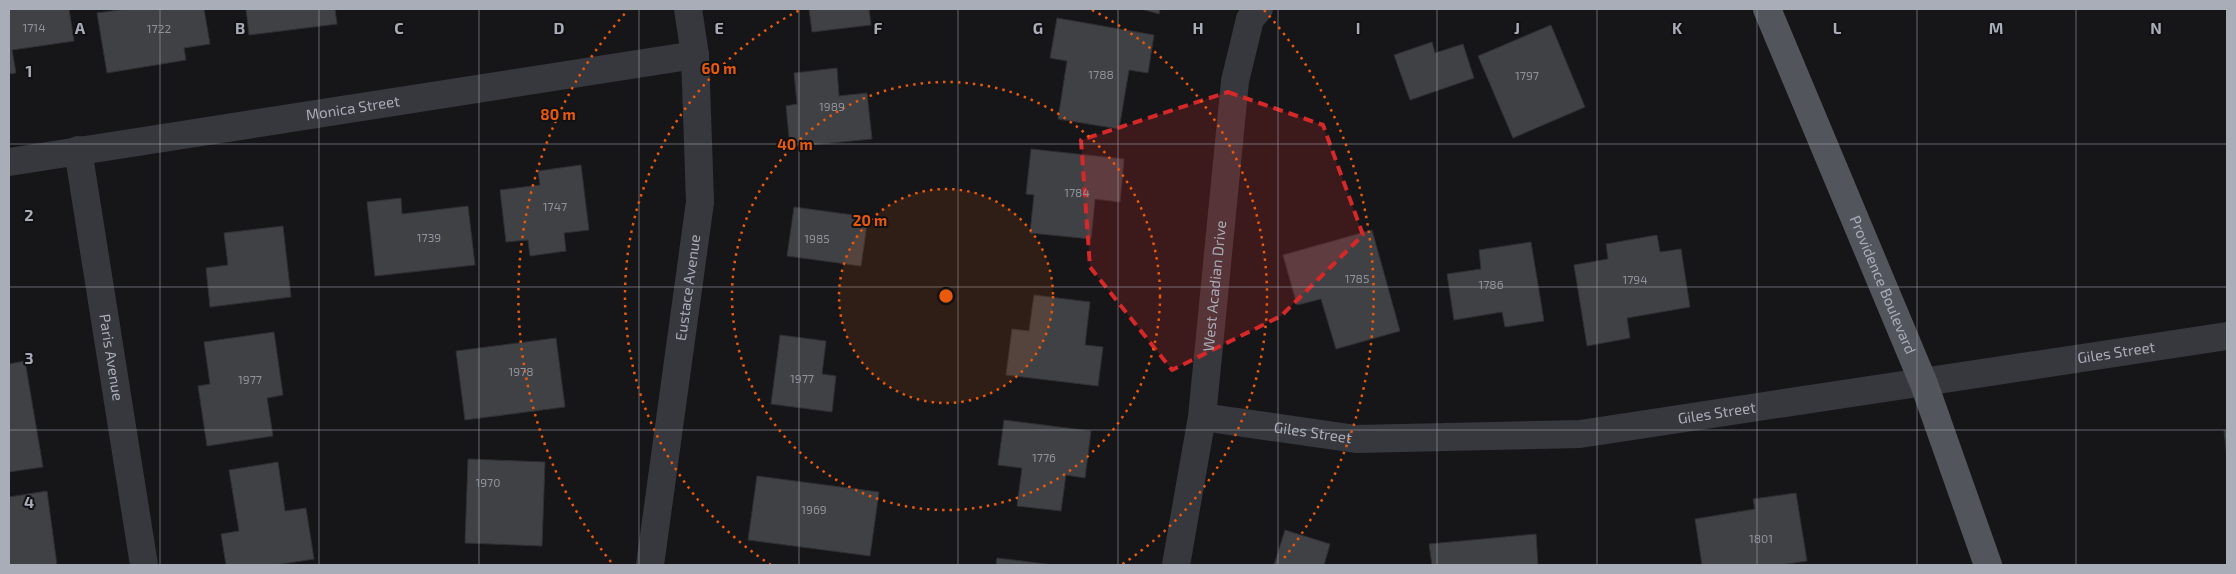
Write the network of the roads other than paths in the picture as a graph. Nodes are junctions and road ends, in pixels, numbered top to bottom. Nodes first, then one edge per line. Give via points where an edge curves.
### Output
1 (688, 9) edge
2 (1259, 9) edge
3 (1768, 9) edge
4 (695, 55) junction
5 (78, 150) junction
6 (9, 162) edge
7 (2227, 336) edge
8 (1924, 384) junction
9 (1202, 417) junction
10 (144, 565) edge
11 (650, 565) edge
12 (1176, 565) edge
13 (1988, 565) edge

1 - 4 street, Eustace Avenue
2 - 9 street, West Acadian Drive via 1250,19 1235,81
3 - 8 main road, Providence Boulevard
4 - 5 street, Monica Street
4 - 11 street, Eustace Avenue via 700,202
5 - 6 street, Monica Street
5 - 10 street, Paris Avenue
7 - 8 street, Giles Street
8 - 9 street, Giles Street via 1580,434 1356,439
8 - 13 main road, Providence Boulevard
9 - 12 street, West Acadian Drive

